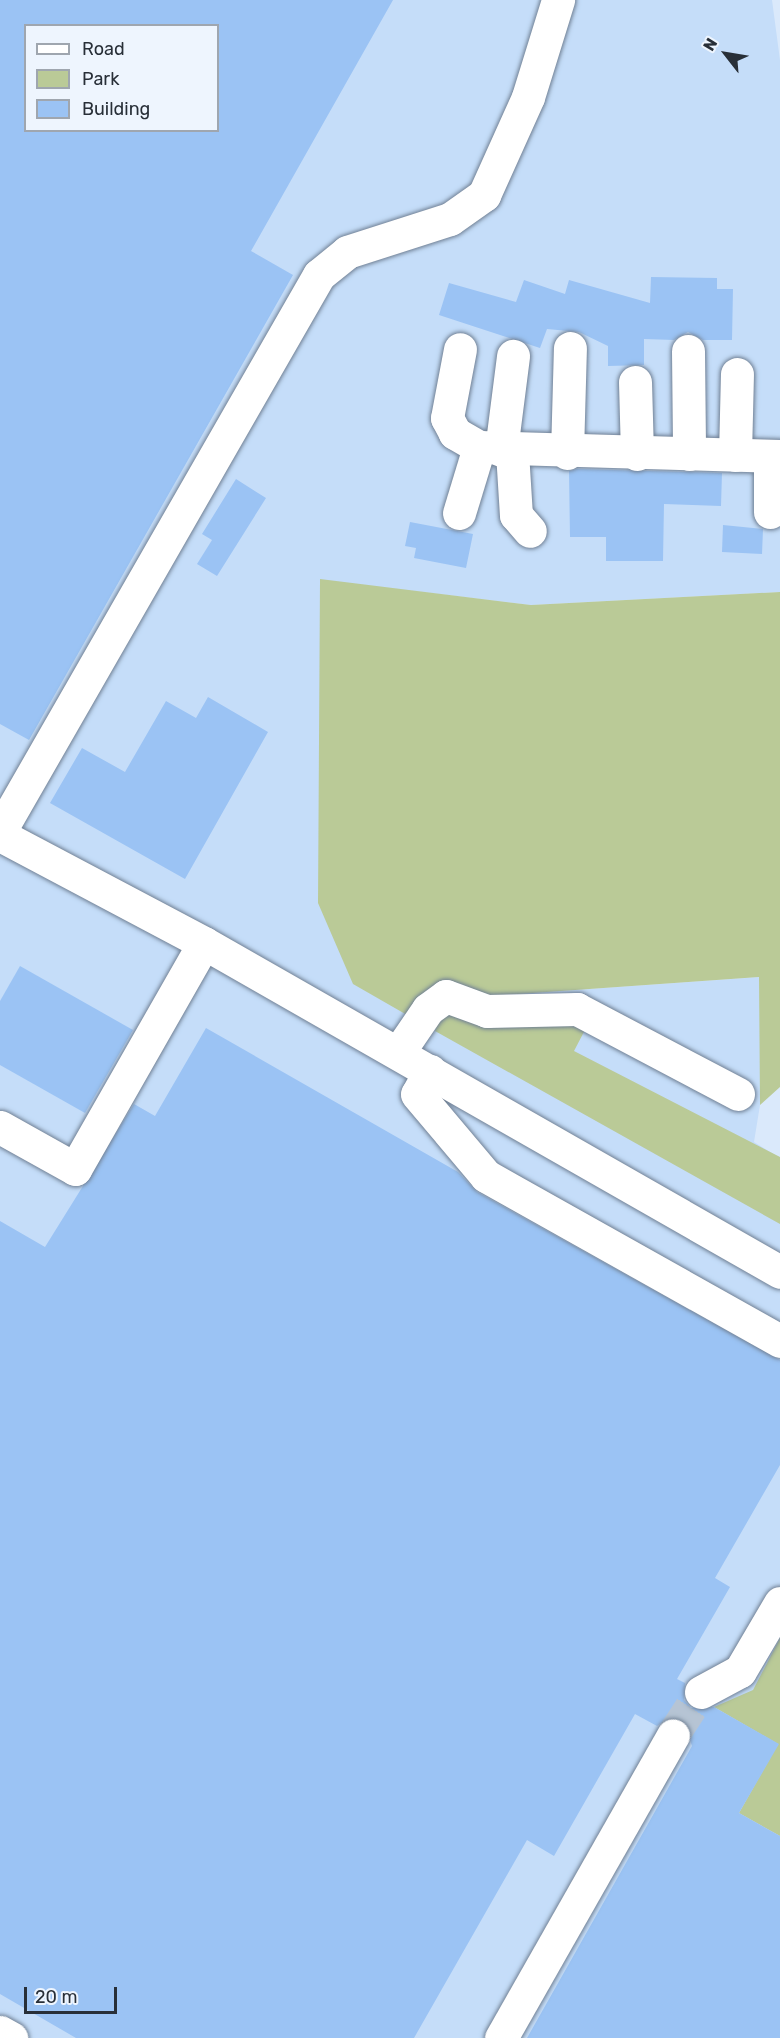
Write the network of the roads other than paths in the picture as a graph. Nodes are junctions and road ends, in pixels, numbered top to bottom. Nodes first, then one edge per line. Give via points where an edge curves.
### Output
1 (558, 0) edge
2 (570, 348) dead end
3 (460, 349) dead end
4 (688, 351) dead end
5 (513, 356) dead end
6 (737, 374) dead end
7 (635, 382) dead end
8 (497, 450) junction
9 (567, 453) junction
10 (637, 454) junction
11 (689, 454) junction
12 (735, 455) junction
13 (775, 456) edge
14 (770, 512) dead end
15 (459, 513) dead end
16 (530, 531) dead end
17 (0, 833) edge
18 (204, 943) junction
19 (398, 1053) junction
20 (430, 1071) junction
21 (738, 1094) dead end
22 (0, 1127) edge
23 (780, 1272) edge
24 (780, 1341) edge
25 (780, 1603) edge
26 (701, 1692) tunnel mouth
27 (673, 1735) tunnel mouth
28 (0, 2032) edge
29 (11, 2038) edge
30 (501, 2038) edge

1 - 17 lane via 528,97 484,195 450,219 347,252 319,275
2 - 9 lane
3 - 8 lane via 447,418 455,433
4 - 11 lane
5 - 8 lane
6 - 12 lane
7 - 10 lane
8 - 9 lane
8 - 15 lane
8 - 16 lane via 516,515
9 - 10 lane
10 - 11 lane
11 - 12 lane
12 - 13 lane
13 - 14 lane
17 - 18 lane
18 - 19 lane
18 - 22 lane via 75,1169
19 - 20 lane
19 - 21 lane via 428,1008 446,996 487,1011 577,1009
20 - 23 lane
20 - 24 lane via 417,1094 486,1176
25 - 26 lane via 740,1671
27 - 30 lane
28 - 29 lane

